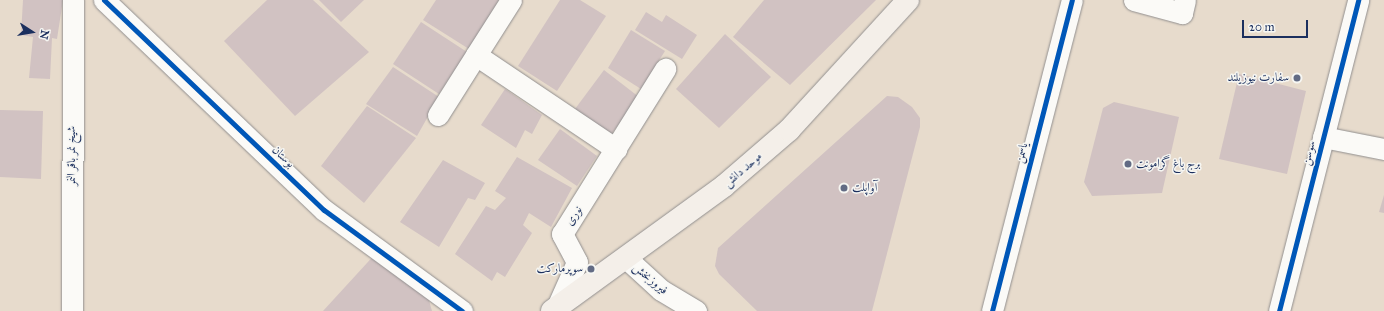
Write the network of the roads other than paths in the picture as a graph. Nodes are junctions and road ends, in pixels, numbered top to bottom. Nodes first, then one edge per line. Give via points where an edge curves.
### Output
1 (73, 0) edge
2 (511, 0) edge
3 (908, 0) edge
4 (1072, 0) edge
5 (1134, 0) edge
6 (1185, 0) edge
7 (1358, 0) edge
8 (117, 4) edge
9 (476, 55) junction
10 (665, 69) dead end
11 (438, 115) dead end
12 (1323, 137) junction
13 (616, 149) junction
14 (1384, 149) edge
15 (626, 258) junction
16 (555, 309) edge
17 (72, 311) edge
18 (462, 311) edge
19 (696, 311) edge
20 (992, 311) edge
21 (1279, 311) edge

1 - 17 street, شیخ نمر باقر النمر
2 - 9 street
3 - 15 main road, موحد دانش via 789,130 724,186
4 - 20 street, یاسمن
5 - 6 street via 1182,13
7 - 12 street, سوسن
8 - 18 street, بوستان via 324,210
9 - 11 street
9 - 13 street
10 - 13 street, نوری
12 - 14 street
12 - 21 street, سوسن
13 - 16 street, نوری via 562,234 576,262
15 - 16 main road, موحد دانش
15 - 19 street, فیروزبخش via 661,290

